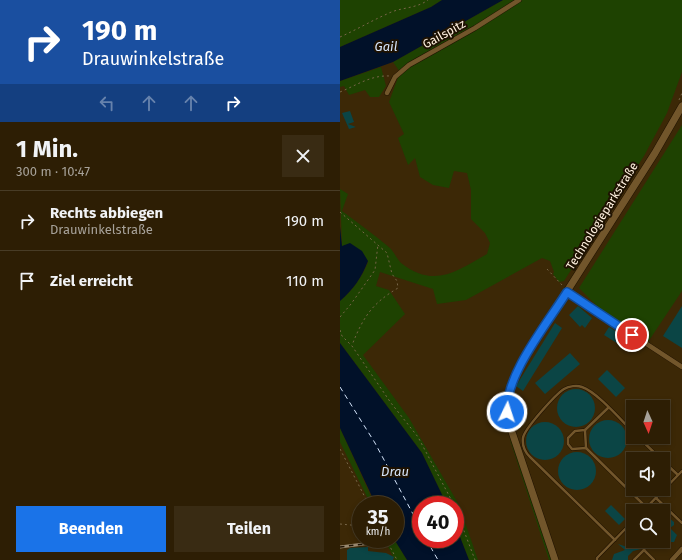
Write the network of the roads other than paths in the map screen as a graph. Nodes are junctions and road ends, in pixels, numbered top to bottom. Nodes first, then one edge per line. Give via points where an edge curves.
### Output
1 (519, 0) edge
2 (387, 94) dead end
3 (680, 104) edge
4 (565, 289) junction
5 (682, 367) edge
6 (608, 408) junction
7 (626, 425) edge
8 (585, 430) junction
9 (645, 444) edge
10 (586, 448) junction
11 (654, 452) edge
12 (670, 468) edge
13 (682, 471) edge
14 (678, 475) junction
15 (656, 498) junction
16 (642, 504) edge
17 (650, 504) edge
18 (682, 523) edge
19 (626, 529) edge
20 (615, 540) junction
21 (682, 549) edge
22 (644, 550) joint
23 (555, 560) edge
24 (597, 560) edge
25 (634, 560) edge
26 (654, 560) edge
27 (672, 560) edge

1 - 2 street, Gailspitz via 409,65 395,77
3 - 4 street, Technologieparkstraße via 655,153
4 - 5 street
4 - 23 street, Technologieparkstraße via 515,375 506,403 512,432
6 - 7 lane
6 - 8 lane
6 - 20 lane via 590,390 581,386 564,389 526,428 522,444 525,452
8 - 10 lane
8 - 10 lane via 575,431 568,438 568,444 572,449
9 - 11 lane
10 - 16 lane
12 - 14 lane
13 - 14 lane
14 - 15 lane
15 - 17 lane
15 - 18 lane
19 - 20 lane
20 - 24 lane
21 - 27 street
22 - 25 lane
22 - 26 lane

